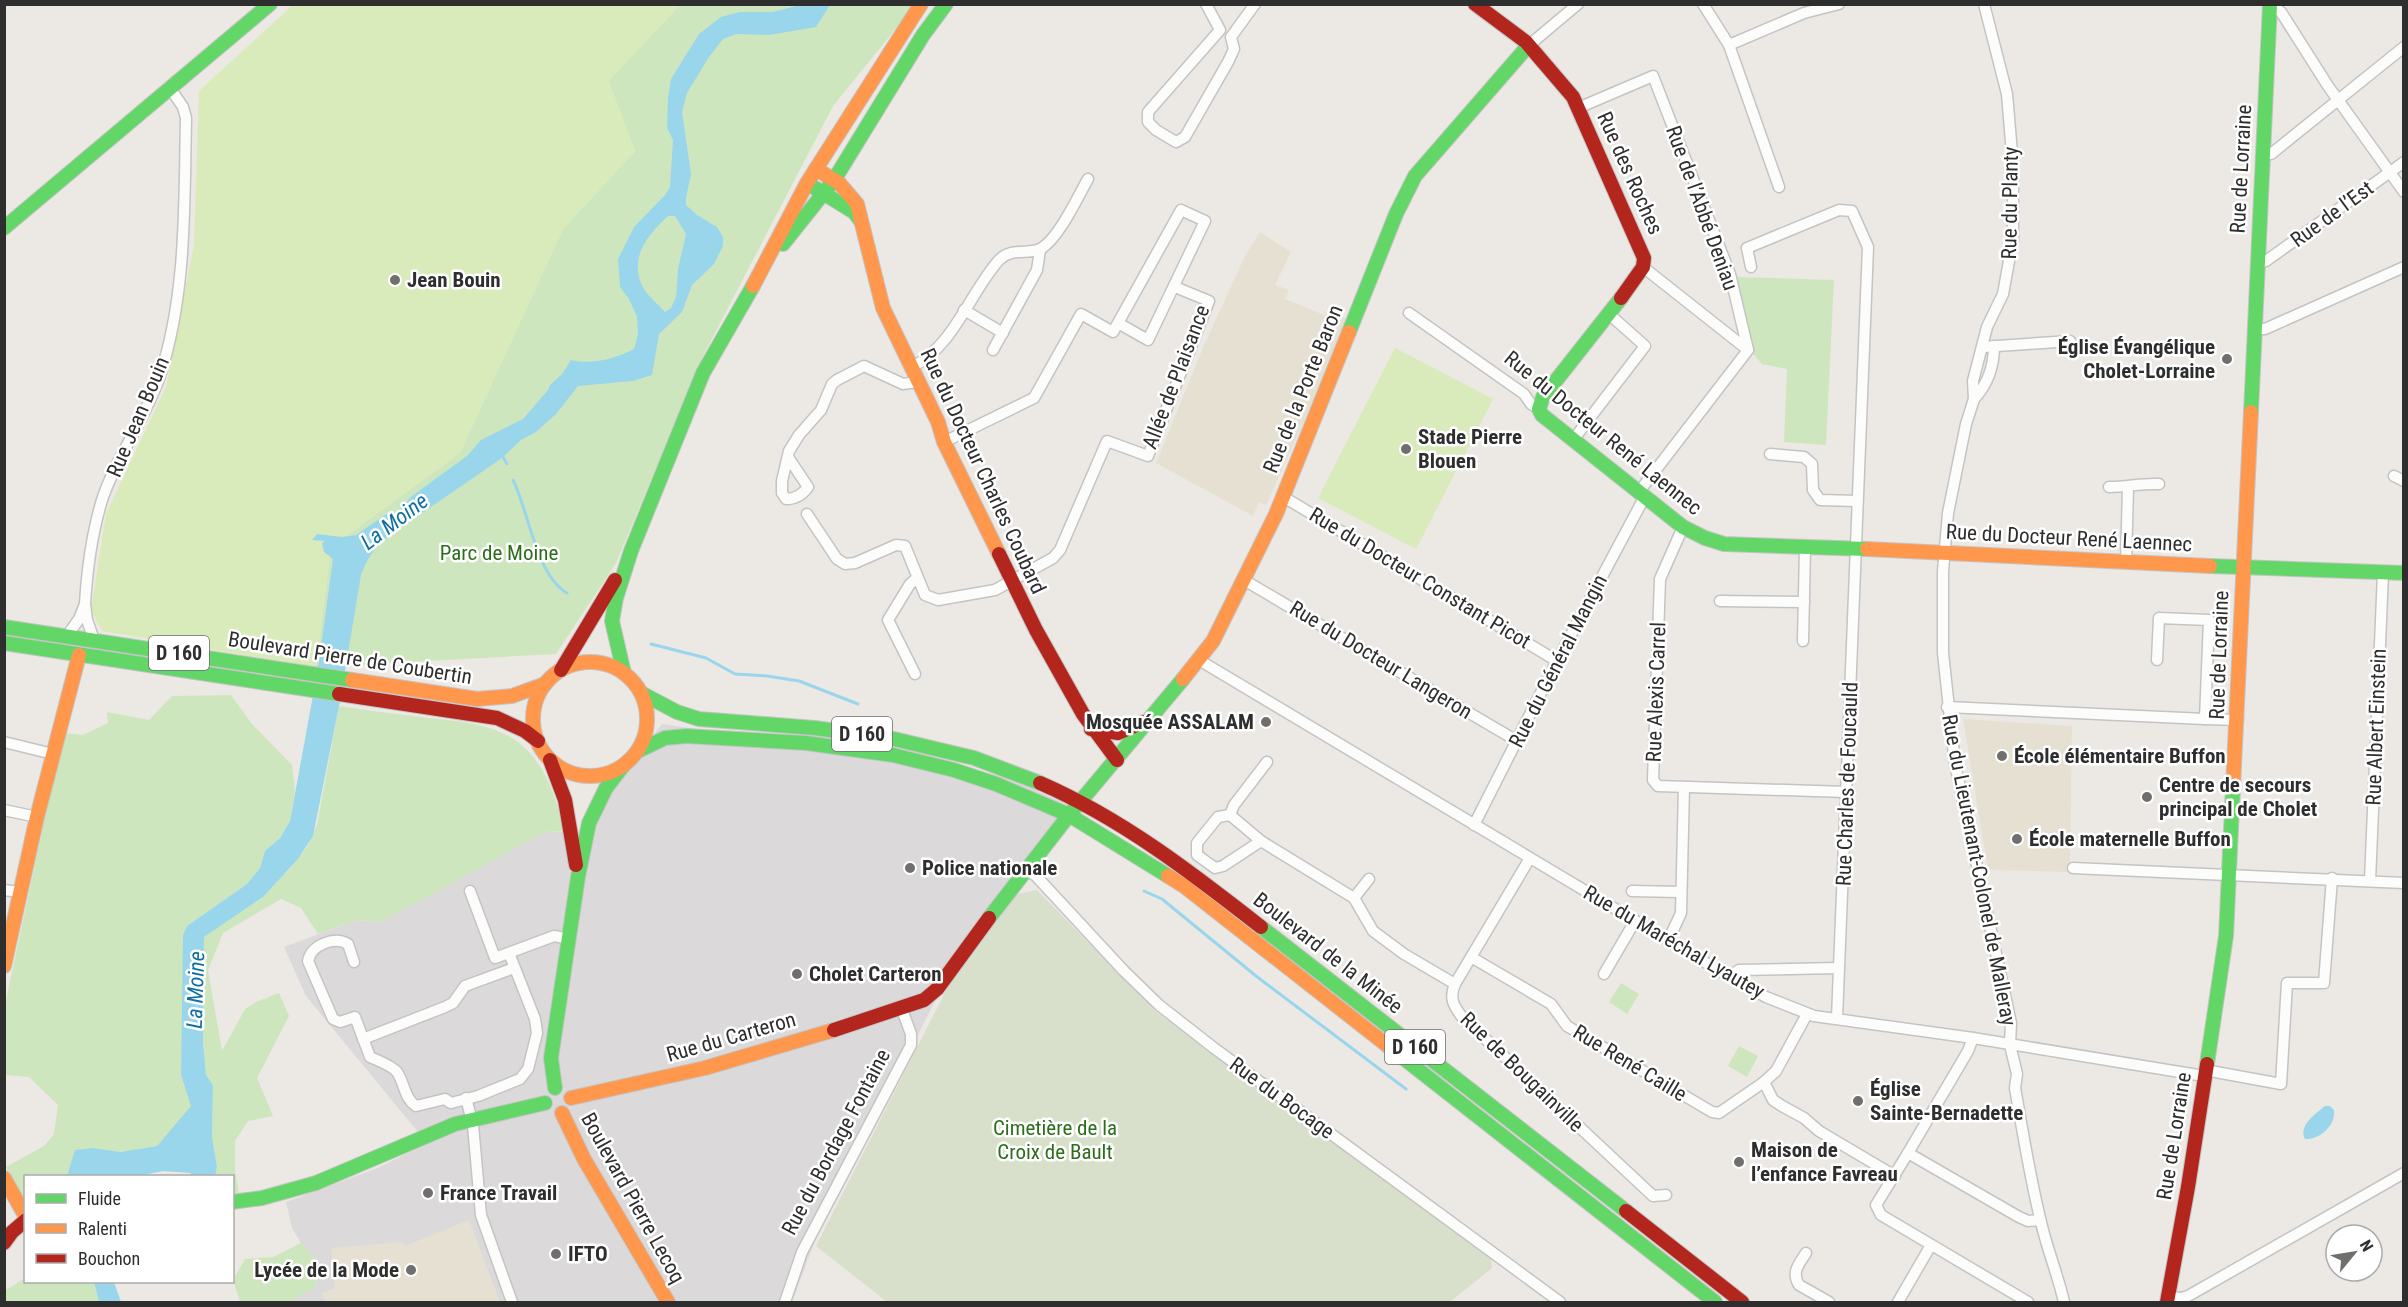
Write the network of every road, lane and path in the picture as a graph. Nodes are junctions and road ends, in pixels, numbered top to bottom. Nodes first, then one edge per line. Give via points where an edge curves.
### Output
1 (270, 4) edge
2 (921, 4) edge
3 (946, 4) edge
4 (1206, 4) edge
5 (1255, 4) edge
6 (1475, 4) edge
7 (1578, 4) edge
8 (1703, 4) edge
9 (1839, 4) edge
10 (1984, 4) edge
11 (2270, 5) edge
12 (1220, 30) junction
13 (1231, 37) junction
14 (1729, 45) junction
15 (1528, 46) junction
16 (2403, 47) edge
17 (170, 88) junction
18 (2338, 100) junction
19 (1578, 108) junction
20 (2263, 153) junction
21 (2403, 162) edge
22 (816, 169) junction
23 (2389, 172) junction
24 (1088, 179) dead end
25 (834, 180) junction
26 (807, 183) junction
27 (1779, 187) dead end
28 (2403, 192) edge
29 (824, 199) junction
30 (861, 221) junction
31 (4, 228) edge
32 (1040, 250) junction
33 (2258, 263) junction
34 (1643, 267) junction
35 (1751, 267) dead end
36 (2403, 267) edge
37 (762, 270) junction
38 (1175, 287) junction
39 (964, 310) junction
40 (1409, 313) dead end
41 (1609, 314) junction
42 (1118, 323) junction
43 (2256, 329) junction
44 (1003, 333) junction
45 (2070, 341) dead end
46 (1988, 346) junction
47 (993, 350) dead end
48 (1748, 350) junction
49 (912, 367) junction
50 (918, 382) junction
51 (1539, 409) junction
52 (1573, 440) junction
53 (944, 442) junction
54 (1770, 454) dead end
55 (788, 457) dead end
56 (2159, 484) dead end
57 (2109, 487) dead end
58 (2128, 487) junction
59 (1282, 496) junction
60 (1641, 496) junction
61 (1857, 501) junction
62 (807, 514) dead end
63 (1683, 527) junction
64 (1805, 547) junction
65 (1857, 549) junction
66 (631, 551) junction
67 (1946, 551) junction
68 (2126, 563) junction
69 (2243, 567) junction
70 (2383, 573) junction
71 (2403, 573) edge
72 (917, 578) junction
73 (1244, 580) junction
74 (1012, 582) junction
75 (1720, 601) dead end
76 (1804, 602) junction
77 (85, 604) junction
78 (4, 627) edge
79 (67, 636) junction
80 (94, 640) junction
81 (1803, 642) dead end
82 (4, 643) edge
83 (79, 655) junction
84 (1199, 660) junction
85 (2157, 660) dead end
86 (1557, 661) junction
87 (561, 670) junction
88 (624, 673) junction
89 (915, 674) dead end
90 (545, 684) junction
91 (641, 693) junction
92 (1947, 707) junction
93 (1152, 718) junction
94 (2205, 719) junction
95 (2238, 720) junction
96 (1090, 729) junction
97 (538, 741) junction
98 (1517, 741) junction
99 (4, 742) edge
100 (638, 751) junction
101 (53, 754) junction
102 (550, 760) junction
103 (1117, 760) junction
104 (1267, 762) dead end
105 (623, 766) junction
106 (1684, 787) junction
107 (1846, 792) junction
108 (1079, 802) junction
109 (4, 810) edge
110 (1069, 815) junction
111 (1230, 815) junction
112 (37, 817) junction
113 (1474, 825) junction
114 (1261, 841) junction
115 (1530, 858) junction
116 (2073, 868) dead end
117 (1026, 870) junction
118 (2230, 875) junction
119 (578, 877) junction
120 (1369, 879) dead end
121 (2332, 879) junction
122 (2370, 881) junction
123 (2403, 883) edge
124 (4, 890) edge
125 (470, 891) dead end
126 (1632, 891) dead end
127 (20, 892) junction
128 (1680, 892) junction
129 (1354, 898) junction
130 (1635, 921) junction
131 (570, 939) junction
132 (1668, 941) junction
133 (509, 953) junction
134 (1471, 957) junction
135 (354, 963) dead end
136 (4, 966) edge
137 (514, 968) junction
138 (1839, 968) junction
139 (1605, 974) dead end
140 (1729, 976) junction
141 (1455, 984) junction
142 (901, 1007) junction
143 (1808, 1014) junction
144 (1837, 1018) junction
145 (1972, 1038) junction
146 (363, 1039) junction
147 (2010, 1045) junction
148 (2205, 1073) junction
149 (1764, 1082) junction
150 (555, 1088) junction
151 (466, 1098) junction
152 (571, 1098) junction
153 (451, 1103) junction
154 (545, 1103) junction
155 (562, 1113) junction
156 (471, 1118) junction
157 (457, 1123) junction
158 (1908, 1153) junction
159 (2403, 1173) edge
160 (1895, 1176) junction
161 (4, 1179) edge
162 (1666, 1195) dead end
163 (234, 1202) edge
164 (24, 1215) edge
165 (2040, 1220) junction
166 (24, 1221) edge
167 (4, 1243) edge
168 (1931, 1245) junction
169 (1806, 1254) dead end
170 (2168, 1300) edge
171 (512, 1302) edge
172 (668, 1302) edge
173 (785, 1302) edge
174 (1560, 1302) edge
175 (1715, 1302) edge
176 (1742, 1302) edge
177 (1829, 1302) edge
178 (1898, 1302) edge
179 (2028, 1302) edge
180 (2064, 1302) edge

1 - 17 main road
2 - 22 main road
3 - 25 main road
4 - 12 street
5 - 13 street
6 - 15 main road, Rue des Roches
7 - 15 street, Rue de la Porte Baron
8 - 14 street
9 - 14 street via 1804,13
10 - 46 street, Rue du Planty via 2007,94 2013,165 2009,268 2003,294 1987,327
11 - 18 street via 2281,12
11 - 20 main road, Rue de Lorraine
12 - 13 street
12 - 13 street via 1148,112 1148,122 1156,130 1176,142 1185,137 1234,49
14 - 27 street
15 - 19 main road, Rue des Roches via 1573,97
15 - 59 main road, Rue de la Porte Baron via 1415,176
16 - 18 street
17 - 31 main road
17 - 77 street, Rue Jean Bouin via 186,118 184,227 177,303 159,378 103,500
18 - 20 street via 2271,154
18 - 23 street
19 - 34 main road, Rue des Roches via 1640,245
19 - 48 street, Rue de l’Abbé Deniau via 1653,76 1730,274
20 - 33 main road, Rue de Lorraine
21 - 23 street, Rue de l’Est
22 - 25 main road, Rue du Docteur Charles Coubard
22 - 26 main road
23 - 28 street
23 - 33 street, Rue de l’Est
24 - 32 street via 1052,240
25 - 29 main road
25 - 30 main road, Rue du Docteur Charles Coubard via 857,204
26 - 29 main road
26 - 37 main road
29 - 30 main road via 854,212
29 - 37 main road
30 - 49 main road, Rue du Docteur Charles Coubard via 884,308
32 - 39 street via 1016,251 1001,258
32 - 44 street via 1037,270
33 - 43 main road, Rue de Lorraine
34 - 41 main road, Rue des Roches
34 - 48 street
35 - 61 street via 1747,248 1839,210 1852,211 1868,247
36 - 43 street via 2265,329
37 - 66 main road via 703,373
38 - 42 street via 1148,340
38 - 42 street, Allée de Plaisance via 1205,221 1181,210
38 - 74 street, Allée de Plaisance via 1209,301 1149,456 1107,441 1060,549 1053,558
39 - 44 street
39 - 49 street via 944,341 925,361
40 - 51 street, Rue du Docteur René Laennec via 1524,394
41 - 51 main road, Rue des Roches via 1543,397
41 - 52 street via 1645,346
42 - 53 street via 1113,332 1081,314 1034,398
43 - 69 main road, Rue de Lorraine
44 - 47 street
45 - 46 street
46 - 67 street, Rue du Planty via 1973,381 1974,399 1948,513
48 - 60 street
49 - 50 main road, Rue du Docteur Charles Coubard
50 - 53 main road, Rue du Docteur Charles Coubard
50 - 55 street via 903,384 869,366 860,366 832,384 821,410 799,435
51 - 52 main road, Rue du Docteur René Laennec
52 - 60 main road, Rue du Docteur René Laennec
53 - 74 main road, Rue du Docteur Charles Coubard
54 - 61 street via 1804,457 1812,464 1813,490 1820,501
56 - 58 street
57 - 58 street
58 - 68 street
59 - 73 main road, Rue de la Porte Baron
59 - 86 street, Rue du Docteur Constant Picot
60 - 63 main road, Rue du Docteur René Laennec
60 - 86 street, Rue du Général Mangin
61 - 65 street
62 - 72 street via 837,559 845,564 896,545 905,546
63 - 64 main road, Rue du Docteur René Laennec via 1724,544
63 - 106 street, Rue Alexis Carrel via 1660,579 1653,780 1658,786
64 - 65 main road, Rue du Docteur René Laennec
64 - 76 street
65 - 67 main road, Rue du Docteur René Laennec
65 - 107 street, Rue Charles de Foucauld
66 - 87 main road
66 - 88 main road via 612,621
67 - 68 main road, Rue du Docteur René Laennec
67 - 92 street, Rue du Lieutenant-Colonel de Malleray via 1943,653
68 - 69 main road, Rue du Docteur René Laennec
69 - 70 main road, Rue du Docteur René Laennec
69 - 95 main road, Rue de Lorraine
70 - 71 main road, Rue du Docteur René Laennec
70 - 122 street, Rue Albert Einstein
72 - 74 street, Allée de Plaisance via 925,595 938,600 995,590
72 - 89 street via 888,620
73 - 84 main road, Rue de la Porte Baron
73 - 98 street, Rue du Docteur Langeron
74 - 96 main road, Rue du Docteur Charles Coubard
75 - 76 street
76 - 81 street
77 - 79 street, Rue Jean Bouin
77 - 80 street, Rue Jean Bouin
78 - 79 main road, Boulevard Pierre de Coubertin / D 160
79 - 80 main road, Boulevard Pierre de Coubertin / D 160
80 - 90 main road, Boulevard Pierre de Coubertin / D 160 via 477,699 503,699
82 - 83 main road, Boulevard Pierre de Coubertin / D 160
83 - 97 main road, Boulevard Pierre de Coubertin / D 160 via 497,718
83 - 101 main road
84 - 93 main road, Rue de la Porte Baron
84 - 113 street, Rue du Maréchal Lyautey
85 - 94 street via 2159,618 2209,620
86 - 98 street, Rue du Général Mangin
87 - 88 main road via 592,662
87 - 90 main road
88 - 91 main road
90 - 97 main road via 534,712
91 - 100 main road via 647,722
91 - 108 main road, D 160 via 691,718 820,728 954,753 1051,787
92 - 94 street
92 - 147 street, Rue du Lieutenant-Colonel de Malleray via 1954,764 2011,1023
93 - 96 main road via 1126,733
93 - 103 main road, Rue de la Porte Baron
94 - 95 street
95 - 118 main road, Rue de Lorraine
96 - 103 main road, Rue du Docteur Charles Coubard
97 - 102 main road
98 - 113 street, Rue du Général Mangin
99 - 101 street
100 - 105 main road
100 - 110 main road, D 160 via 665,738 686,736 806,743 893,755 954,770
101 - 112 main road
102 - 105 main road via 569,772 588,776 606,774
102 - 119 main road via 565,800
103 - 108 main road, Rue de la Porte Baron
104 - 111 street
105 - 119 main road via 606,788 589,823
106 - 107 street
106 - 128 street, Rue Alexis Carrel
107 - 138 street, Rue Charles de Foucauld
108 - 110 main road, Rue de la Porte Baron
108 - 176 main road, Boulevard de la Minée / D 160 via 1145,840 1202,880
109 - 112 street
110 - 117 main road
110 - 175 main road, Boulevard de la Minée / D 160 via 1184,886
111 - 114 street
111 - 114 street via 1218,817 1197,843 1197,855 1215,868 1223,867
112 - 127 main road
113 - 115 street, Rue du Maréchal Lyautey
114 - 129 street
115 - 130 street, Rue du Maréchal Lyautey
115 - 134 street, Rue de Bougainville
116 - 118 street
117 - 142 main road via 937,989 924,1000
117 - 174 street, Rue du Bocage via 1159,1005
118 - 121 street
118 - 148 main road, Rue de Lorraine via 2226,936
119 - 131 main road
120 - 129 street
121 - 122 street
121 - 148 street, Rue du Maréchal Lyautey via 2324,983 2287,983 2281,1084
122 - 123 street
124 - 127 street
125 - 133 street via 495,958
126 - 128 street
127 - 136 main road
128 - 132 street, Rue Alexis Carrel via 1681,914
129 - 141 street via 1373,931
130 - 132 street, Rue du Maréchal Lyautey
130 - 139 street
131 - 133 street via 554,936
131 - 150 main road via 551,1058
132 - 140 street, Rue du Maréchal Lyautey
133 - 137 street
134 - 141 street, Rue de Bougainville
134 - 149 street, Rue René Caille via 1551,1004 1567,1026 1712,1112 1719,1113
135 - 146 street via 348,944 341,940 315,948 308,961 333,1019 340,1022 355,1017
137 - 146 street via 465,986 453,1003 445,1007
137 - 151 street via 537,1033 528,1069 520,1079
138 - 140 street via 1739,970
138 - 144 street, Rue Charles de Foucauld
140 - 143 street, Rue du Maréchal Lyautey
141 - 162 street, Rue de Bougainville via 1451,995 1462,1017 1644,1189 1653,1196
142 - 152 main road, Rue du Carteron via 700,1069
142 - 173 street, Rue du Bordage Fontaine via 911,1045 802,1252
143 - 144 street, Rue du Maréchal Lyautey
143 - 149 street via 1776,1071
144 - 145 street, Rue du Maréchal Lyautey
145 - 147 street, Rue du Maréchal Lyautey
145 - 158 street
146 - 153 street via 370,1057 397,1073 409,1101 416,1106 445,1099
147 - 148 street, Rue du Maréchal Lyautey
147 - 165 street, Rue du Lieutenant-Colonel de Malleray via 2017,1074 2014,1088
148 - 170 main road, Rue de Lorraine
149 - 160 street via 1773,1100
150 - 152 main road via 567,1091
150 - 154 main road via 546,1095
151 - 153 street
151 - 156 street
152 - 155 main road via 570,1106
153 - 157 street
154 - 155 main road via 549,1111
154 - 156 main road
155 - 172 main road, Boulevard Pierre Lecoq via 584,1159
156 - 157 main road
156 - 171 street via 481,1215
157 - 163 main road via 306,1188
158 - 160 street
158 - 165 street via 2019,1217
159 - 170 street via 2188,1296
160 - 168 street via 1876,1205 1881,1215
161 - 164 main road
165 - 180 street, Rue du Lieutenant-Colonel de Malleray
166 - 167 main road
168 - 178 street
168 - 179 street
169 - 177 street via 1795,1270 1798,1285

